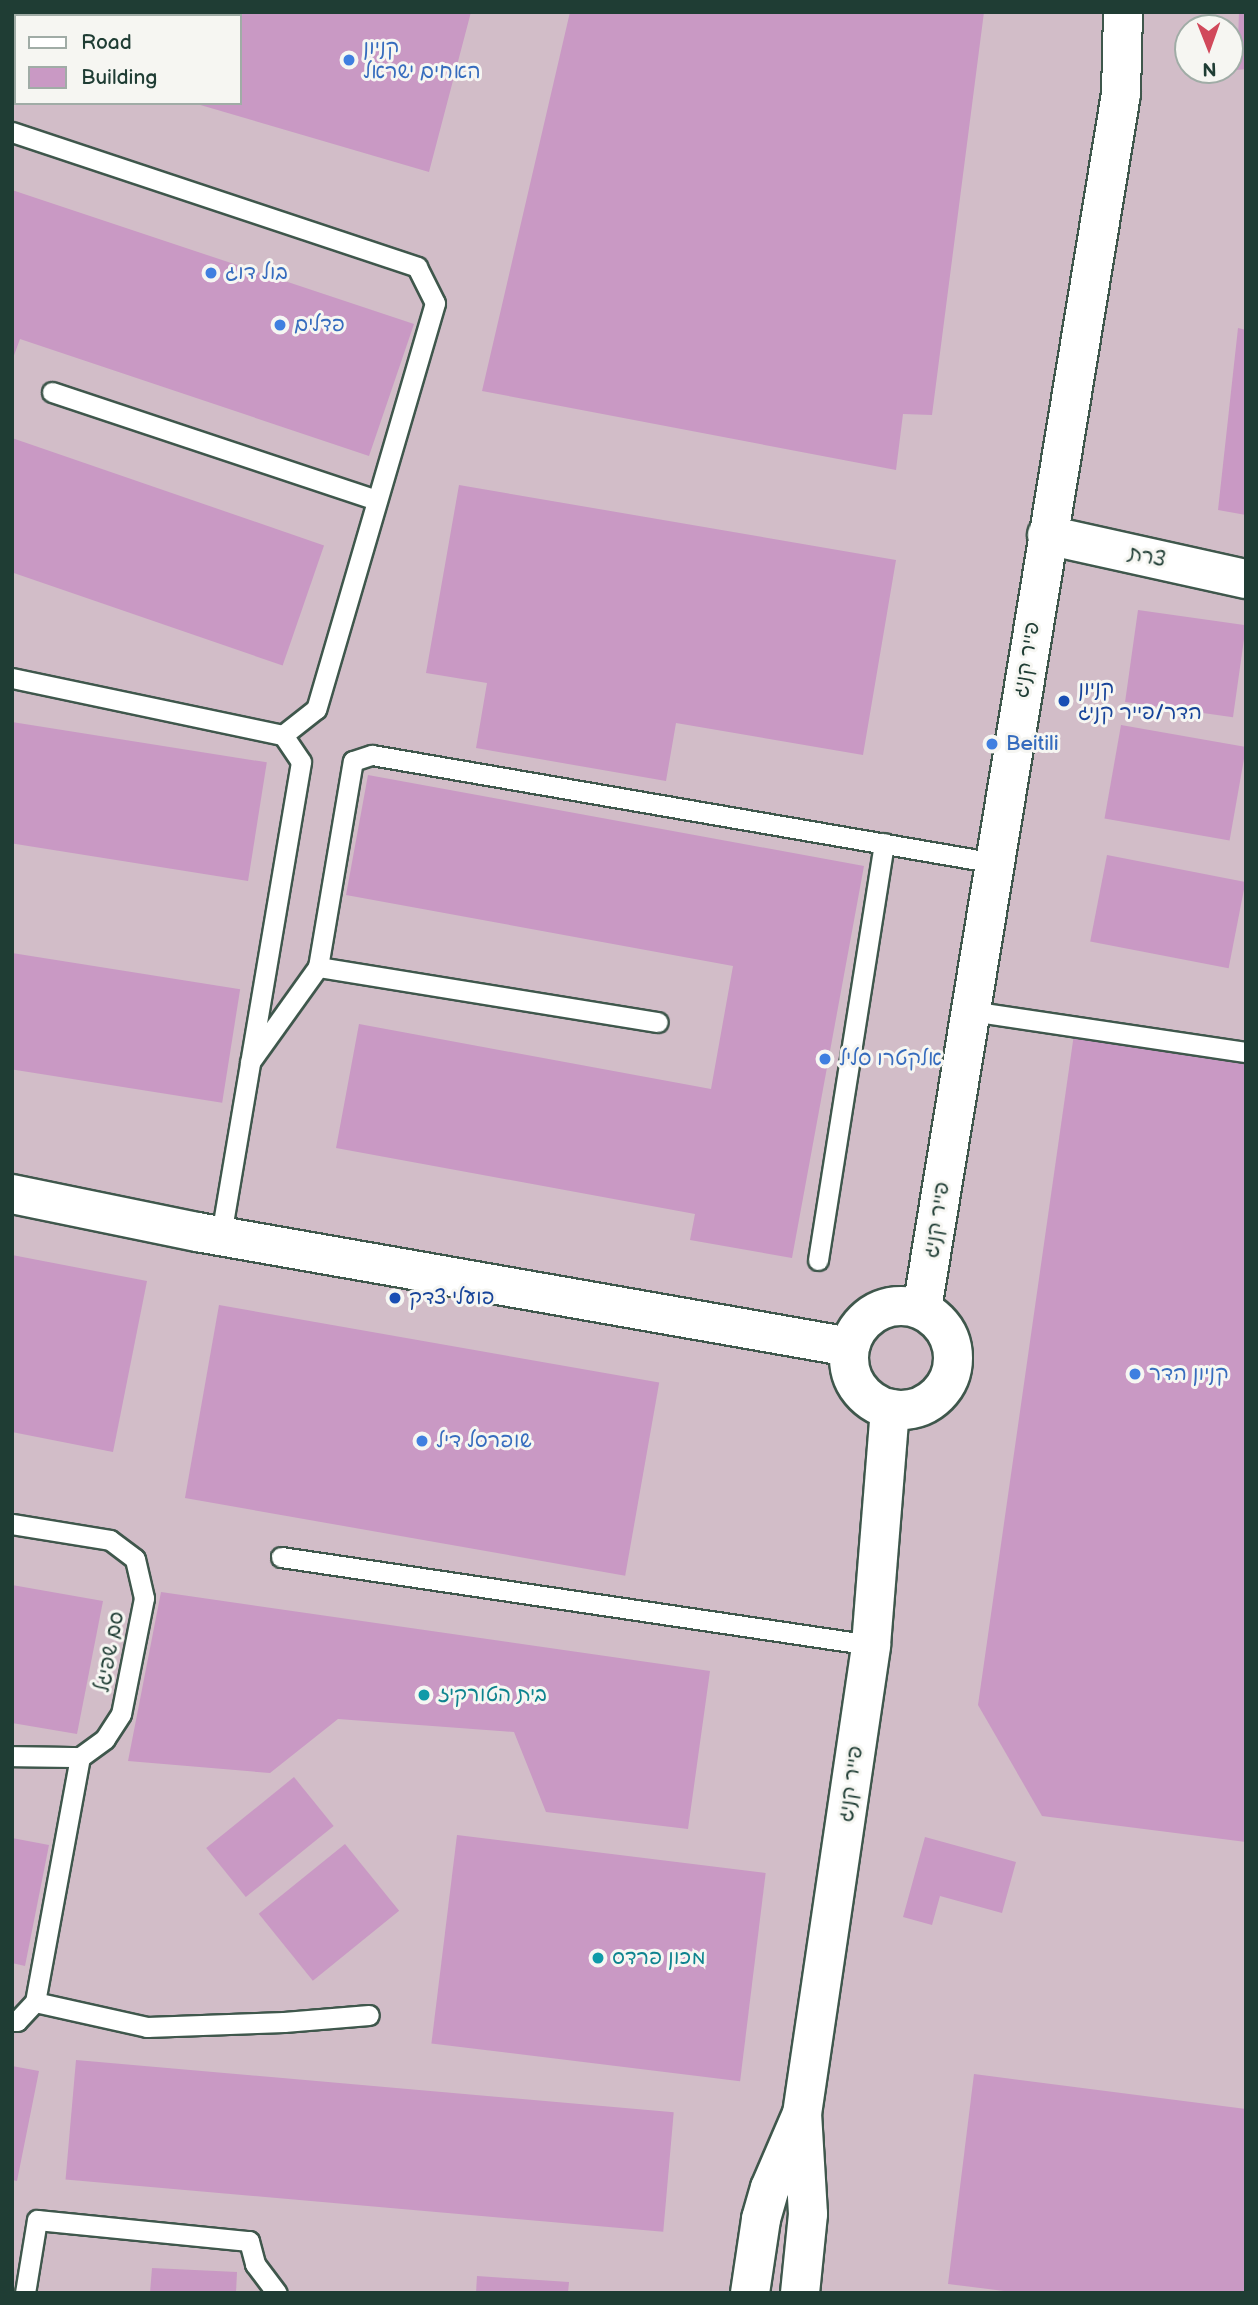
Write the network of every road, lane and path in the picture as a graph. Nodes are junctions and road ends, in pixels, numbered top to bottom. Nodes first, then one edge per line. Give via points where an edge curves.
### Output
1 (1124, 12) edge
2 (1147, 12) edge
3 (1121, 94) junction
4 (12, 132) edge
5 (52, 393) dead end
6 (377, 500) junction
7 (1047, 535) junction
8 (1246, 579) edge
9 (12, 678) edge
10 (284, 735) junction
11 (884, 843) junction
12 (995, 863) junction
13 (318, 967) junction
14 (971, 1011) junction
15 (658, 1021) dead end
16 (1246, 1052) edge
17 (250, 1062) junction
18 (12, 1194) edge
19 (221, 1236) junction
20 (818, 1260) dead end
21 (922, 1309) junction
22 (849, 1347) junction
23 (890, 1409) junction
24 (12, 1524) edge
25 (281, 1557) dead end
26 (871, 1645) junction
27 (12, 1756) edge
28 (80, 1757) junction
29 (35, 2001) junction
30 (369, 2015) dead end
31 (12, 2021) edge
32 (802, 2114) junction
33 (25, 2293) edge
34 (277, 2293) edge
35 (750, 2293) edge
36 (800, 2293) edge

1 - 3 street, פייר קניג
2 - 3 street, פייר קניג
3 - 7 street, פייר קניג
4 - 6 lane via 417,267 435,303
5 - 6 lane
6 - 10 lane via 316,709
7 - 8 street, צרת
7 - 12 street, פייר קניג
9 - 10 lane
10 - 17 lane via 300,762
11 - 12 lane
11 - 13 lane via 373,755 353,761
11 - 20 lane
12 - 14 street, פייר קניג
13 - 15 lane
13 - 17 lane
14 - 16 lane
14 - 21 street, פייר קניג
17 - 19 lane
18 - 19 street
19 - 22 street
21 - 22 street via 904,1305 868,1316
21 - 23 street via 949,1334 954,1367 935,1398 908,1410
22 - 23 street via 849,1366 859,1390
23 - 26 street, פייר קניג
24 - 28 lane, סם שפיגל via 110,1540 135,1559 144,1598 121,1714 105,1739
25 - 26 lane
26 - 32 street, פייר קניג
27 - 28 lane
28 - 29 lane
29 - 30 lane via 147,2027
29 - 31 lane
32 - 35 street, פייר קניג via 770,2188
32 - 36 street, פייר קניג via 808,2214
33 - 34 lane via 37,2220 248,2241 255,2263

